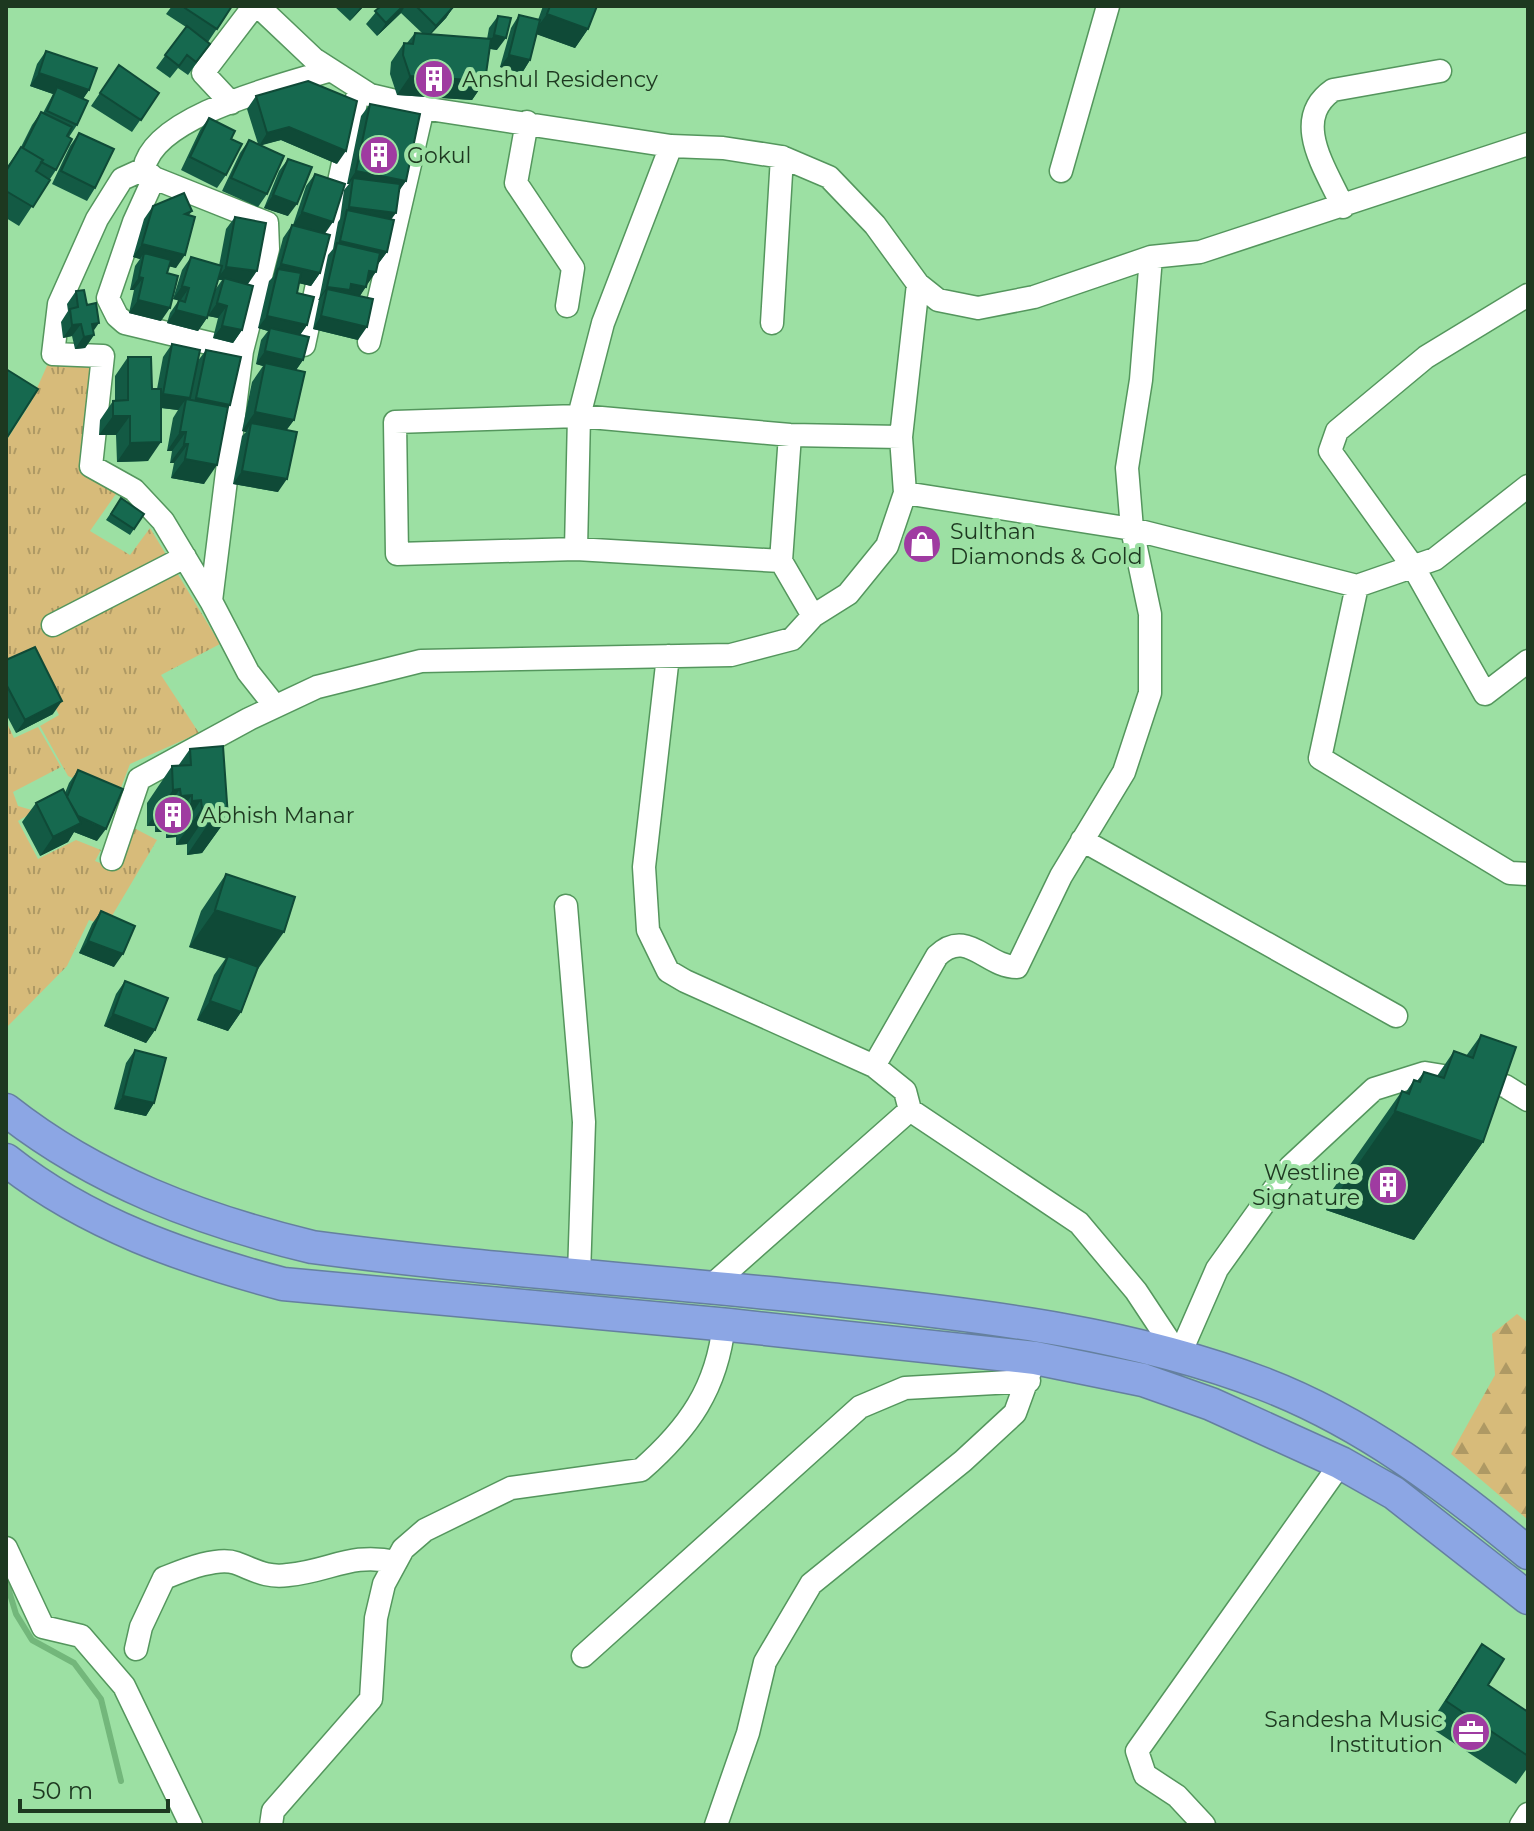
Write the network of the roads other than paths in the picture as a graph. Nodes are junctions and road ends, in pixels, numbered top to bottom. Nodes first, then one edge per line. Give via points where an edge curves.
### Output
1 (256, 6) edge
2 (1108, 6) edge
3 (331, 70) junction
4 (1440, 71) dead end
5 (359, 88) junction
6 (231, 103) junction
7 (423, 108) junction
8 (527, 122) junction
9 (1528, 144) edge
10 (671, 146) junction
11 (782, 157) junction
12 (1061, 171) dead end
13 (149, 174) junction
14 (1343, 207) junction
15 (1151, 257) junction
16 (918, 284) junction
17 (1528, 295) edge
18 (567, 306) dead end
19 (772, 323) dead end
20 (369, 342) dead end
21 (304, 345) edge
22 (242, 351) junction
23 (579, 416) junction
24 (790, 435) junction
25 (901, 437) junction
26 (1528, 486) edge
27 (905, 493) junction
28 (1132, 529) junction
29 (576, 549) junction
30 (185, 557) junction
31 (781, 561) junction
32 (1414, 568) junction
33 (1357, 586) junction
34 (211, 601) junction
35 (813, 616) junction
36 (53, 625) dead end
37 (668, 656) junction
38 (1528, 661) edge
39 (275, 706) junction
40 (1082, 840) junction
41 (112, 859) dead end
42 (1528, 874) edge
43 (566, 906) dead end
44 (1396, 1016) dead end
45 (874, 1066) junction
46 (1528, 1100) edge
47 (6, 1110) edge
48 (910, 1110) junction
49 (6, 1160) edge
50 (579, 1275) junction
51 (711, 1286) junction
52 (724, 1324) junction
53 (1179, 1356) junction
54 (1032, 1369) junction
55 (1341, 1463) junction
56 (6, 1548) edge
57 (1528, 1553) edge
58 (396, 1562) junction
59 (1528, 1598) edge
60 (136, 1649) dead end
61 (583, 1656) dead end
62 (1528, 1814) edge
63 (191, 1825) edge
64 (271, 1825) edge
65 (716, 1825) edge
66 (1204, 1825) edge
67 (1521, 1825) edge

1 - 3 street
1 - 6 street via 203,73
2 - 12 street
3 - 5 street
3 - 6 street
4 - 14 street via 1333,90 1318,100 1311,134
5 - 7 street
5 - 21 street
6 - 13 street via 155,144 146,157
7 - 8 street
7 - 20 street
8 - 10 street
8 - 18 street via 516,183 573,268
9 - 14 street
10 - 11 street
10 - 23 street via 603,323
11 - 16 street via 829,177 875,225
11 - 19 street
13 - 22 street via 267,223 268,249
13 - 22 street via 108,298 110,306 125,323
13 - 30 street via 122,179 97,219 59,304 53,354 103,356 91,466 134,490 163,521
14 - 15 street via 1200,252
15 - 16 street via 1034,297 978,308 938,300
15 - 28 street via 1127,468
16 - 25 street
17 - 32 street via 1426,357 1337,431 1330,451
22 - 34 street
23 - 24 street
23 - 29 street
23 - 29 street via 395,422 397,554
24 - 25 street
24 - 31 street
25 - 27 street
26 - 32 street via 1435,559
27 - 28 street
27 - 35 street via 887,546 848,594
28 - 33 street
28 - 40 street via 1150,614 1150,693 1124,772
29 - 31 street
30 - 34 street
30 - 36 street
31 - 35 street
32 - 33 street
32 - 38 street via 1485,694
33 - 42 street via 1320,758 1510,873
34 - 39 street via 248,672
35 - 37 street via 792,639 731,655
37 - 39 street via 421,661 317,687
37 - 45 street via 644,867 648,930 658,956 668,971 685,981
39 - 41 street via 139,779
40 - 44 street
40 - 45 street via 1017,967 960,944 948,945
43 - 50 street via 584,1122
45 - 48 street via 905,1091
46 - 53 street via 1505,1086 1425,1073 1374,1089 1290,1167 1217,1269
47 - 50 highway via 131,1189 231,1228 312,1247
48 - 51 street
48 - 53 street via 1079,1223 1136,1291
49 - 52 highway via 85,1212 137,1237 283,1284
50 - 51 highway
51 - 53 highway via 1011,1319
52 - 54 highway
52 - 58 street via 712,1385 641,1470 511,1488 425,1530
53 - 57 highway via 1265,1384 1363,1431 1430,1475
54 - 55 highway via 1143,1380 1282,1433
54 - 61 street via 905,1388 860,1407
54 - 65 street via 1015,1413 811,1584 765,1662 748,1733
55 - 59 highway via 1394,1493
55 - 66 street via 1137,1751 1145,1775 1177,1796
56 - 63 street via 43,1627 81,1636 132,1699
58 - 60 street via 368,1556 263,1576 234,1562 164,1578
58 - 64 street via 376,1618 371,1699 273,1811
62 - 67 street

